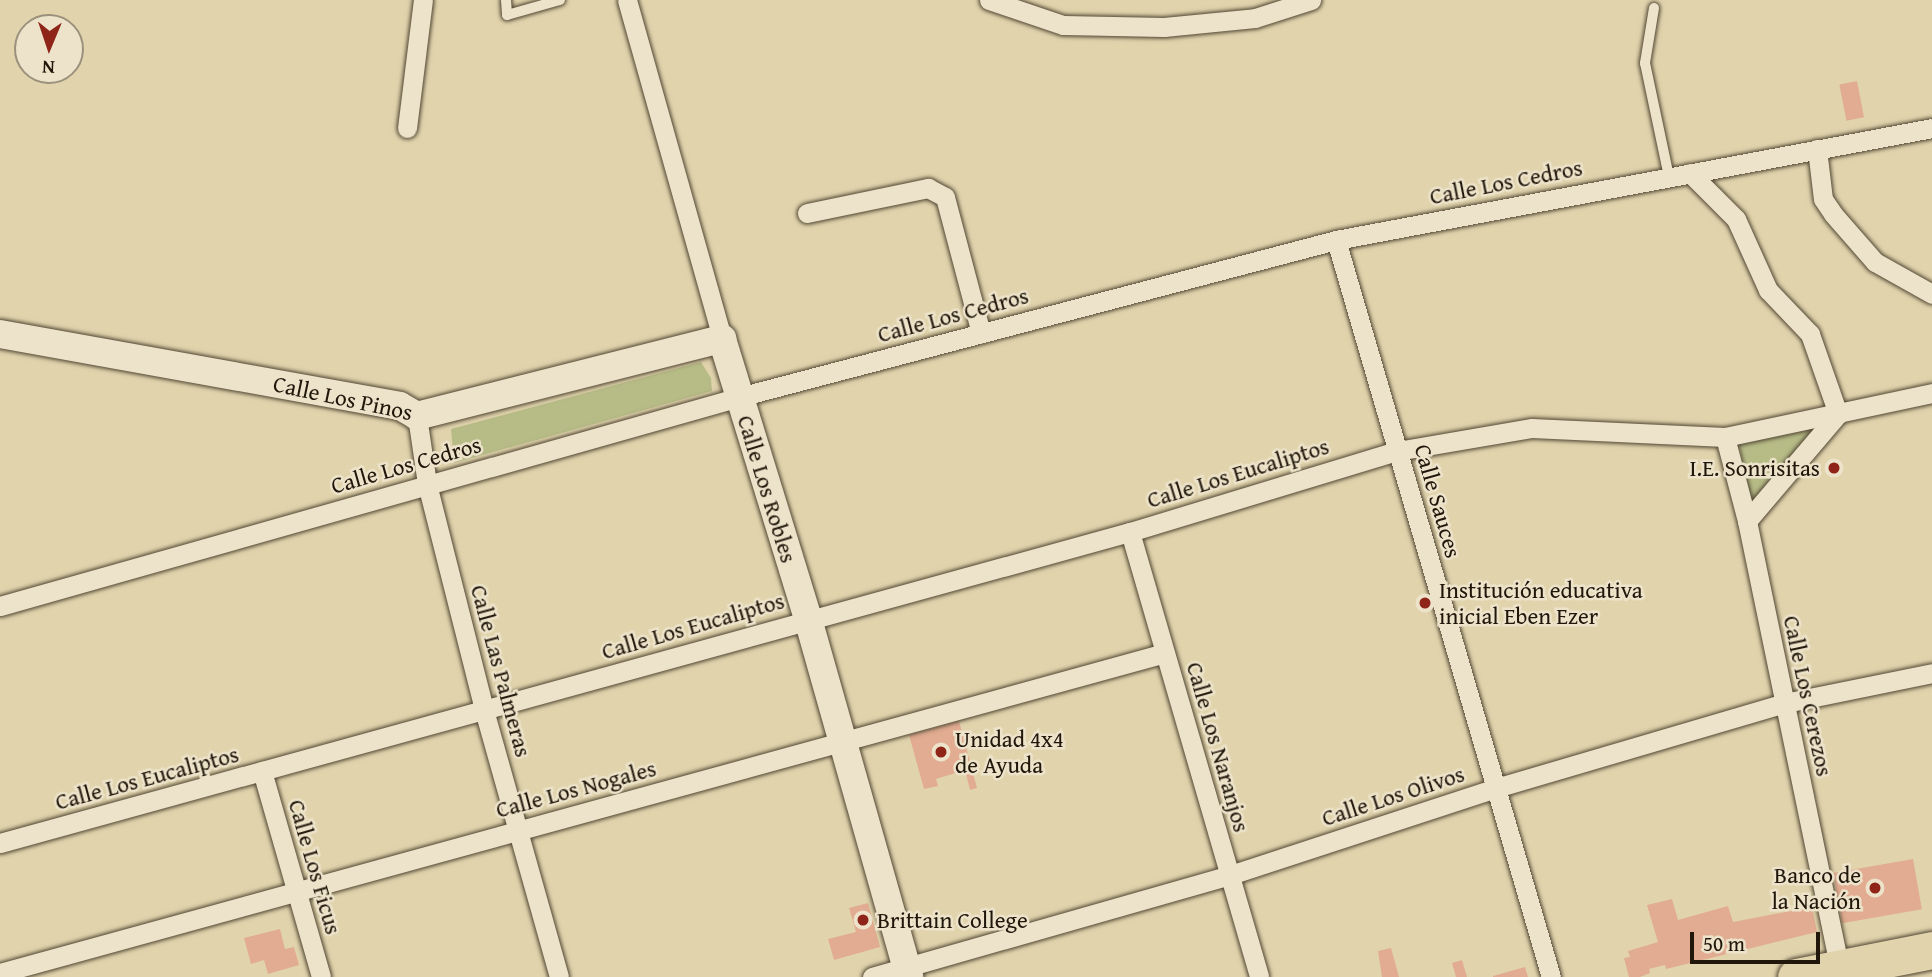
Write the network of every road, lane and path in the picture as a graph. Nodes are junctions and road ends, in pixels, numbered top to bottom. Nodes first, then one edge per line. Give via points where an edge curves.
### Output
1 (423, 0) edge
2 (506, 0) edge
3 (560, 0) edge
4 (627, 0) edge
5 (989, 0) edge
6 (1311, 0) edge
7 (1654, 8) dead end
8 (407, 128) dead end
9 (1932, 128) edge
10 (1817, 149) junction
11 (1690, 173) junction
12 (1669, 177) junction
13 (807, 213) dead end
14 (1336, 240) junction
15 (1932, 294) edge
16 (0, 334) edge
17 (981, 334) junction
18 (722, 339) junction
19 (1932, 393) edge
20 (739, 397) junction
21 (1838, 414) junction
22 (418, 416) junction
23 (1725, 437) junction
24 (1397, 451) junction
25 (427, 484) junction
26 (1747, 522) junction
27 (1130, 532) junction
28 (0, 606) edge
29 (808, 619) junction
30 (1165, 653) junction
31 (1932, 673) edge
32 (1785, 703) junction
33 (484, 710) junction
34 (842, 742) junction
35 (262, 771) junction
36 (1496, 788) junction
37 (520, 830) junction
38 (0, 843) edge
39 (1230, 875) junction
40 (296, 892) junction
41 (1932, 950) edge
42 (1839, 967) junction
43 (908, 972) edge
44 (0, 973) edge
45 (321, 977) edge
46 (559, 977) edge
47 (872, 977) edge
48 (1259, 977) edge
49 (1551, 977) edge
50 (1796, 977) edge

1 - 8 street
2 - 3 lane via 507,15
4 - 18 street, Calle Los Robles
5 - 6 street via 1063,25 1164,27 1255,18
7 - 12 lane via 1644,53
9 - 10 street, Calle Los Cedros
10 - 11 street, Calle Los Cedros
10 - 15 street via 1823,199 1833,214 1875,262
11 - 12 street, Calle Los Cedros
11 - 21 street via 1736,219 1768,290 1810,334
12 - 14 street, Calle Los Cedros
13 - 17 street via 928,188 945,197
14 - 17 street, Calle Los Cedros
14 - 24 street, Calle Sauces
16 - 22 street, Calle Los Pinos via 400,405
17 - 20 street, Calle Los Cedros
18 - 20 street, Calle Los Robles
18 - 22 street, Calle Los Pinos
19 - 21 street, Calle Los Eucaliptos
20 - 25 street, Calle Los Cedros
20 - 29 street, Calle Los Robles
21 - 23 street, Calle Los Eucaliptos
21 - 26 street
22 - 25 street, Calle Las Palmeras
23 - 24 street, Calle Los Eucaliptos via 1532,428
23 - 26 street, Calle Los Cerezos
24 - 27 street, Calle Los Eucaliptos
24 - 36 street, Calle Sauces
25 - 28 street, Calle Los Cedros
25 - 33 street, Calle Las Palmeras
26 - 32 street, Calle Los Cerezos
27 - 29 street, Calle Los Eucaliptos
27 - 30 street, Calle Los Naranjos
29 - 33 street, Calle Los Eucaliptos
29 - 34 street, Calle Los Robles
30 - 34 street, Calle Los Nogales
30 - 39 street, Calle Los Naranjos
31 - 32 street, Calle Los Olivos
32 - 36 street, Calle Los Olivos
32 - 42 street, Calle Los Cerezos
33 - 35 street, Calle Los Eucaliptos
33 - 37 street, Calle Las Palmeras
34 - 37 street, Calle Los Nogales
34 - 43 street, Calle Los Robles
35 - 38 street, Calle Los Eucaliptos
35 - 40 street, Calle Los Ficus
36 - 39 street, Calle Los Olivos
36 - 49 street, Calle Sauces
37 - 40 street, Calle Los Nogales
37 - 46 street, Calle Las Palmeras
39 - 43 street, Calle Los Olivos
39 - 48 street, Calle Los Naranjos
40 - 44 street, Calle Los Nogales
40 - 45 street, Calle Los Ficus
41 - 42 highway
42 - 50 highway
43 - 47 street, Calle Los Olivos

